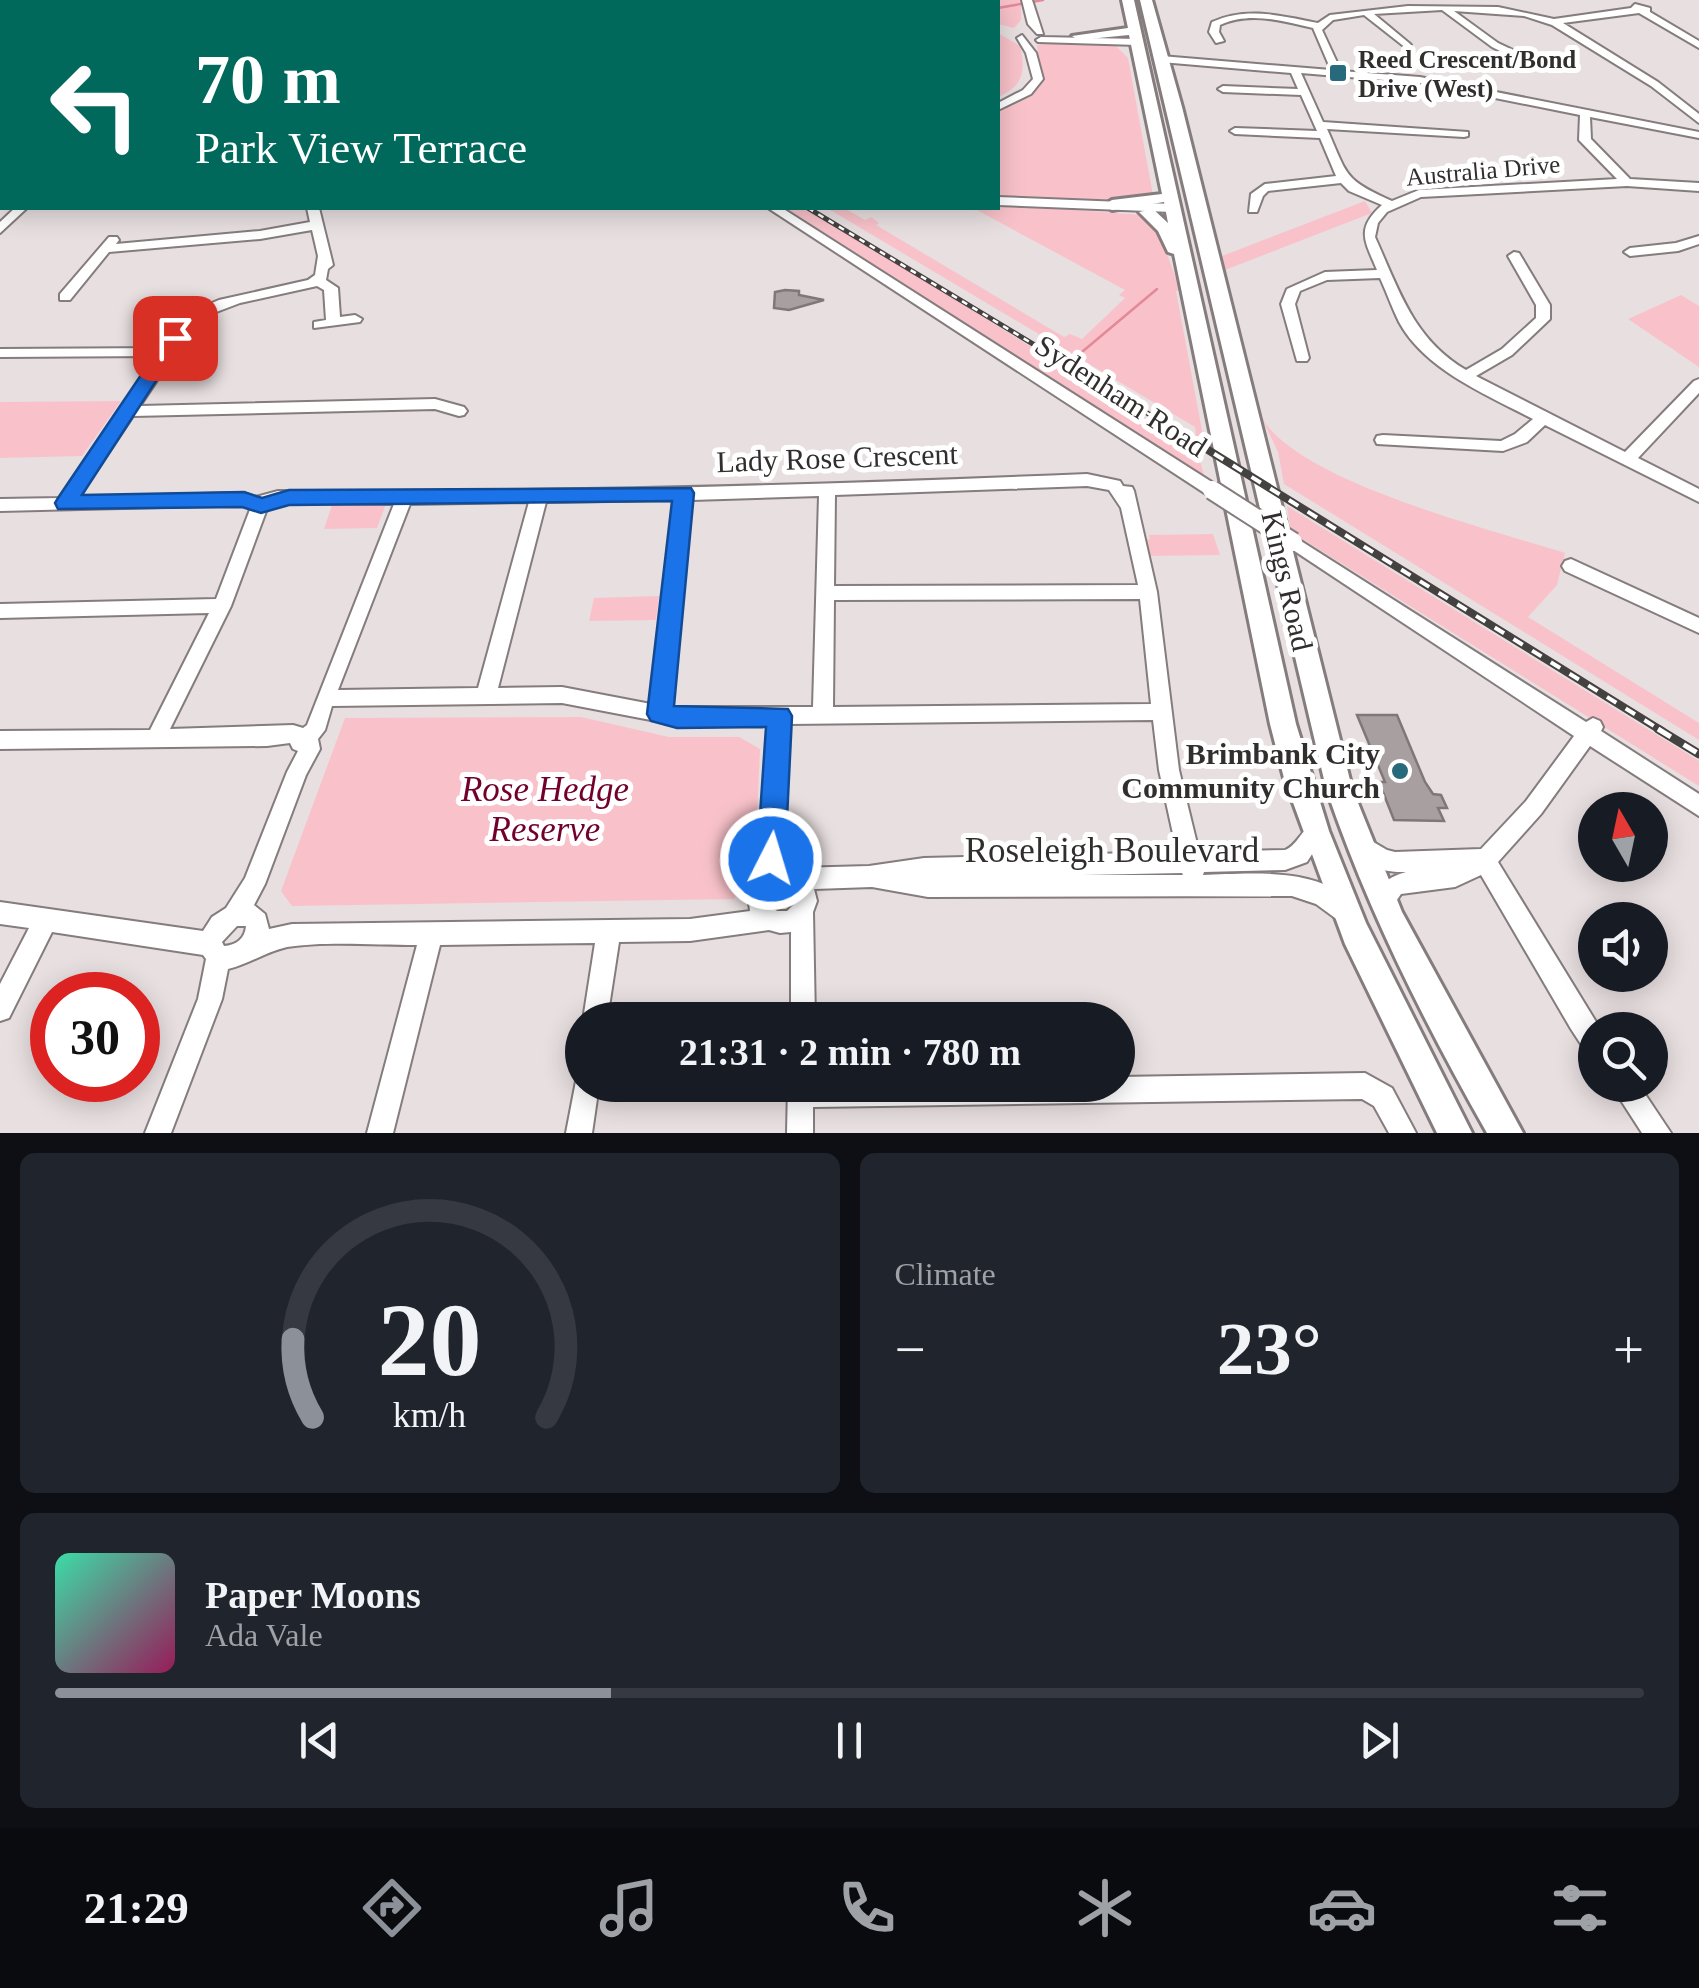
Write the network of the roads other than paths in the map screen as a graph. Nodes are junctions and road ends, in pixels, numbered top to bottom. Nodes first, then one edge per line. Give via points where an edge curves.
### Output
1 (1128, 0) edge
2 (1146, 0) edge
3 (1627, 0) edge
4 (1028, 4) edge
5 (1446, 9) junction
6 (1644, 11) junction
7 (1368, 13) junction
8 (1554, 22) junction
9 (1318, 26) junction
10 (1023, 35) junction
11 (1040, 36) junction
12 (1078, 36) joint
13 (1136, 38) junction
14 (1219, 41) dead end
15 (1117, 42) junction
16 (1156, 42) junction
17 (1406, 45) dead end
18 (1699, 45) edge
19 (1032, 57) junction
20 (1162, 62) junction
21 (1536, 66) dead end
22 (1294, 68) junction
23 (1336, 70) junction
24 (1144, 76) junction
25 (1304, 88) junction
26 (1223, 89) dead end
27 (1000, 103) edge
28 (1586, 113) junction
29 (1699, 120) edge
30 (1322, 130) junction
31 (1235, 131) dead end
32 (1464, 134) dead end
33 (1699, 136) edge
34 (1344, 179) junction
35 (1628, 182) junction
36 (1699, 187) edge
37 (1000, 201) edge
38 (1389, 204) junction
39 (1112, 205) joint
40 (1087, 206) junction
41 (1172, 206) junction
42 (1253, 209) dead end
43 (19, 210) edge
44 (313, 210) edge
45 (777, 210) edge
46 (1148, 212) junction
47 (1200, 213) junction
48 (316, 225) junction
49 (0, 229) edge
50 (1699, 240) edge
51 (1630, 252) dead end
52 (1514, 256) dead end
53 (1188, 274) junction
54 (1384, 274) junction
55 (318, 281) junction
56 (65, 296) dead end
57 (354, 319) dead end
58 (170, 346) junction
59 (0, 353) edge
60 (1302, 358) dead end
61 (1464, 376) junction
62 (1699, 384) edge
63 (452, 388) dead end
64 (435, 404) junction
65 (126, 411) junction
66 (459, 411) dead end
67 (1543, 418) junction
68 (1383, 440) dead end
69 (1627, 460) junction
70 (827, 488) junction
71 (684, 493) junction
72 (1699, 496) edge
73 (539, 497) junction
74 (404, 498) junction
75 (66, 503) junction
76 (260, 504) junction
77 (0, 505) edge
78 (1571, 566) dead end
79 (1148, 592) junction
80 (822, 593) junction
81 (222, 606) junction
82 (0, 611) edge
83 (1699, 626) edge
84 (486, 695) junction
85 (322, 706) junction
86 (1162, 712) junction
87 (660, 714) junction
88 (779, 716) junction
89 (823, 716) junction
90 (1590, 730) junction
91 (159, 739) junction
92 (302, 739) junction
93 (0, 740) edge
94 (1699, 794) edge
95 (1699, 806) edge
96 (1314, 834) junction
97 (1358, 842) junction
98 (774, 851) junction
99 (1483, 858) junction
100 (1193, 874) junction
101 (792, 877) junction
102 (831, 880) junction
103 (761, 890) junction
104 (1382, 902) junction
105 (804, 906) junction
106 (0, 913) edge
107 (1346, 915) junction
108 (46, 919) junction
109 (774, 920) junction
110 (728, 924) junction
111 (608, 930) junction
112 (431, 934) junction
113 (235, 936) junction
114 (801, 946) junction
115 (598, 1002) edge
116 (803, 1002) edge
117 (0, 1009) edge
118 (1578, 1018) edge
119 (1135, 1088) edge
120 (583, 1102) edge
121 (801, 1102) edge
122 (1636, 1102) edge
123 (158, 1133) edge
124 (380, 1133) edge
125 (578, 1133) edge
126 (800, 1133) edge
127 (1403, 1133) edge
128 (1455, 1133) edge
129 (1506, 1133) edge
130 (1658, 1133) edge

1 - 13 main road, Kings Road
2 - 16 main road, Kings Road
3 - 6 street
4 - 10 street
4 - 11 street
5 - 7 street
5 - 8 street via 1494,8
5 - 21 street via 1495,46
6 - 8 street
6 - 18 street
7 - 9 street
7 - 17 street
8 - 29 street
9 - 14 street via 1238,16 1215,24
9 - 23 street
10 - 11 street
10 - 19 street
11 - 12 street
11 - 15 street
11 - 19 street
12 - 13 main road
13 - 15 street
13 - 16 main road
13 - 24 main road, Kings Road
15 - 24 main road
16 - 20 main road, Kings Road
19 - 27 street via 1038,76 1033,87
20 - 22 street
20 - 47 main road, Kings Road
22 - 23 street
22 - 25 street
23 - 28 street
24 - 41 main road, Kings Road
25 - 26 street
25 - 30 street
28 - 33 street
28 - 35 street via 1585,140
30 - 31 street
30 - 32 street
30 - 34 street
34 - 38 street
34 - 42 street via 1265,188
35 - 36 street, Australia Drive
35 - 38 street, Australia Drive via 1438,192
37 - 40 street
38 - 54 street, Australia Drive via 1374,218 1369,237
39 - 40 street
39 - 41 main road
40 - 46 street
41 - 46 street
41 - 47 main road
41 - 53 main road, Kings Road
43 - 49 street
44 - 48 street
45 - 90 street, Sydenham Road, bridge
46 - 53 main road via 1165,229
47 - 97 main road, Kings Road via 1319,714
48 - 55 street via 328,272
48 - 56 street via 109,244
50 - 51 street
52 - 61 street via 1543,305 1543,320
53 - 96 main road, Kings Road via 1284,724
54 - 60 street via 1325,276 1294,289 1288,304
54 - 61 street, Australia Drive via 1417,338
55 - 57 street via 331,288 326,323
55 - 58 street via 198,312
58 - 59 street
58 - 65 street
61 - 67 street, Australia Drive
62 - 69 street
63 - 64 street
64 - 65 street
64 - 66 street
65 - 75 street
67 - 68 street via 1503,446
67 - 69 street, Australia Drive
69 - 72 street, Australia Drive
70 - 71 street, Lady Rose Crescent
70 - 79 street, Lady Rose Crescent via 1114,484 1126,503
70 - 80 street
71 - 73 street, Lady Rose Crescent
71 - 87 street
73 - 74 street, Lady Rose Crescent
73 - 84 street
74 - 76 street, Lady Rose Crescent
74 - 85 street
75 - 76 street, Lady Rose Crescent
75 - 77 street, Lady Rose Crescent
76 - 81 street
78 - 83 street
79 - 80 street
79 - 86 street, Lady Rose Crescent
80 - 89 street
81 - 82 street
81 - 91 street
84 - 85 street
84 - 87 street via 587,697
85 - 92 street via 320,722
86 - 89 street
86 - 100 street, Lady Rose Crescent
87 - 88 street
88 - 89 street
88 - 98 street
90 - 94 street, Sydenham Road
90 - 95 street, Sydenham Road
90 - 99 street via 1526,815
91 - 92 street
91 - 93 street
92 - 113 street via 297,772
96 - 100 street, Roseleigh Boulevard via 1285,860
96 - 107 main road, Kings Road
97 - 99 street via 1395,862
97 - 104 main road, Kings Road
98 - 101 street
98 - 103 street
99 - 104 street via 1454,877 1394,886
99 - 118 street
100 - 102 street, Roseleigh Boulevard via 928,886
100 - 107 street, Roseleigh Boulevard via 1292,885
101 - 102 street, Roseleigh Boulevard
101 - 103 street via 774,878
101 - 105 street via 804,888
102 - 105 street
103 - 109 street via 760,908
103 - 110 street
104 - 129 main road, Kings Road
105 - 109 street via 791,920
105 - 114 street
106 - 108 street
107 - 128 main road, Kings Road
108 - 113 street via 174,936
108 - 117 street
109 - 110 street
109 - 114 street
110 - 111 street
111 - 112 street
111 - 115 street
112 - 113 street
112 - 124 street
113 - 123 street
114 - 116 street
119 - 127 street via 1365,1086 1383,1097
120 - 125 street
121 - 126 street
122 - 130 street

